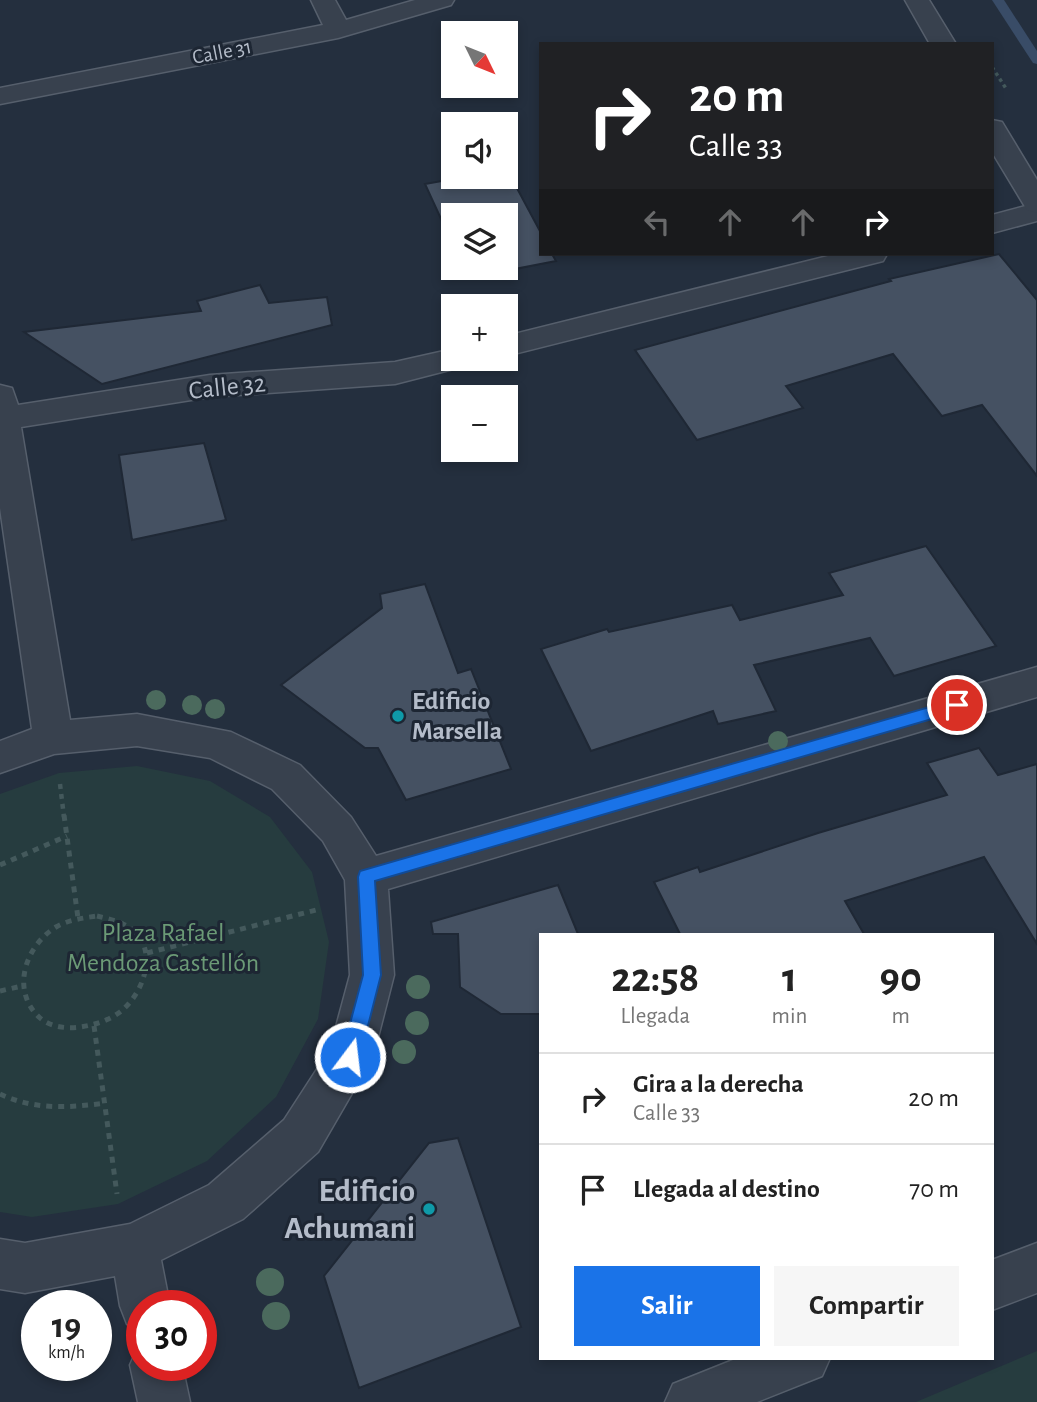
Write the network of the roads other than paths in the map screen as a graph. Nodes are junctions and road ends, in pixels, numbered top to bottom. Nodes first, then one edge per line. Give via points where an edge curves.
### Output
1 (323, 0) edge
2 (442, 0) edge
3 (917, 0) edge
4 (338, 30) junction
5 (942, 42) edge
6 (0, 96) edge
7 (994, 131) edge
8 (1037, 204) edge
9 (1037, 212) edge
10 (994, 223) edge
11 (864, 256) edge
12 (518, 343) edge
13 (441, 362) edge
14 (1, 411) edge
15 (1037, 682) edge
16 (53, 738) junction
17 (0, 757) edge
18 (366, 877) junction
19 (134, 1248) junction
20 (0, 1264) edge
21 (1037, 1268) edge
22 (994, 1284) edge
23 (142, 1290) edge
24 (799, 1360) edge
25 (159, 1381) edge
26 (164, 1402) edge
27 (691, 1402) edge

1 - 4 street
2 - 4 street, Calle 31
3 - 5 street
4 - 6 street, Calle 31
7 - 8 street
9 - 10 street
11 - 12 street
13 - 14 street, Calle 32 via 395,373 210,386
14 - 16 street
15 - 18 street
16 - 17 street
16 - 18 street via 137,730 216,743 286,777 337,829
18 - 19 street via 372,975 350,1057 301,1136 226,1202
19 - 20 street via 24,1268
19 - 23 street
21 - 22 street
24 - 27 street
25 - 26 street

